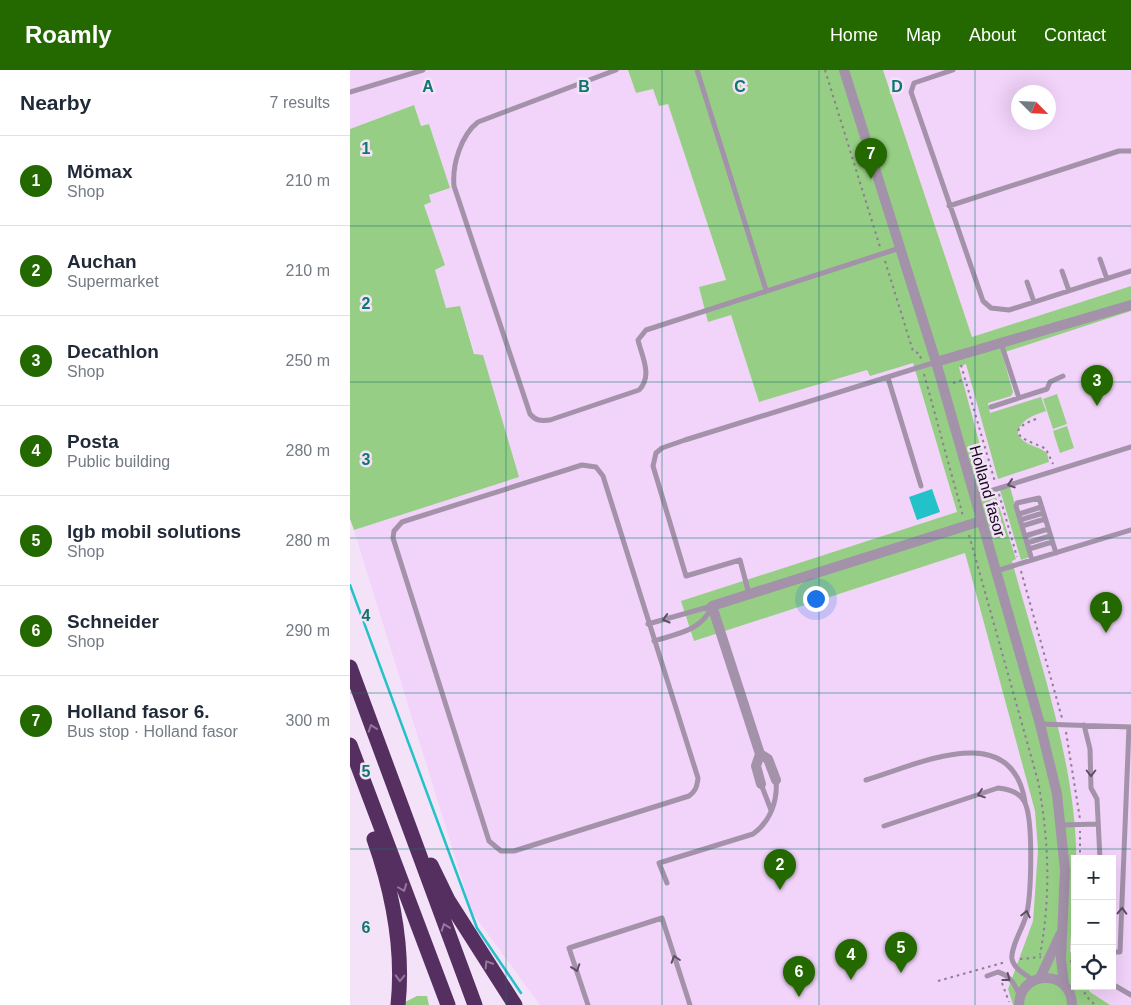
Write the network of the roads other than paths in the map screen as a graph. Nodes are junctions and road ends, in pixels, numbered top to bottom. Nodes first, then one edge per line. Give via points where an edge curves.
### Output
1 (423, 70) edge
2 (616, 70) edge
3 (697, 70) edge
4 (844, 70) edge
5 (953, 70) edge
6 (350, 92) edge
7 (1131, 151) edge
8 (949, 206) junction
9 (900, 248) junction
10 (1100, 259) dead end
11 (1131, 271) edge
12 (1062, 272) dead end
13 (1107, 279) junction
14 (1027, 282) dead end
15 (766, 290) junction
16 (1069, 291) junction
17 (1034, 302) junction
18 (1131, 304) edge
19 (1000, 342) junction
20 (936, 362) junction
21 (1063, 376) dead end
22 (888, 378) junction
23 (1019, 398) junction
24 (991, 407) dead end
25 (1131, 447) edge
26 (922, 486) dead end
27 (974, 496) junction
28 (1042, 510) junction
29 (1019, 514) junction
30 (1045, 519) junction
31 (981, 520) junction
32 (1020, 520) junction
33 (1022, 526) junction
34 (1048, 529) junction
35 (1131, 530) edge
36 (1025, 536) junction
37 (1050, 536) junction
38 (1052, 542) junction
39 (1027, 543) junction
40 (1029, 549) junction
41 (1056, 553) junction
42 (1032, 560) junction
43 (996, 571) junction
44 (749, 594) junction
45 (712, 606) junction
46 (648, 624) junction
47 (654, 641) junction
48 (350, 667) edge
49 (1040, 724) junction
50 (1084, 725) junction
51 (1130, 727) edge
52 (350, 746) edge
53 (760, 754) junction
54 (388, 774) junction
55 (776, 780) joint
56 (866, 780) dead end
57 (761, 784) joint
58 (367, 793) junction
59 (1025, 802) junction
60 (771, 811) junction
61 (1098, 824) junction
62 (1062, 825) junction
63 (884, 826) dead end
64 (1100, 855) edge
65 (667, 883) dead end
66 (1064, 927) junction
67 (1116, 952) edge
68 (987, 976) dead end
69 (1036, 979) junction
70 (1064, 984) junction
71 (1116, 986) edge
72 (1131, 995) edge
73 (1019, 1001) edge
74 (1073, 1004) edge
75 (398, 1005) edge
76 (448, 1005) edge
77 (475, 1005) edge
78 (515, 1005) edge
79 (588, 1005) edge
80 (690, 1005) edge

1 - 6 lane
2 - 15 lane via 478,122 469,128 454,168 454,186 530,414 541,421 550,420 639,390 646,372 638,340 641,333
3 - 15 lane
4 - 9 street, Holland fasor
5 - 8 lane via 914,83 911,92
7 - 8 lane via 1119,151
8 - 17 lane via 982,301 1002,311
9 - 15 lane
9 - 20 street, Holland fasor
10 - 13 lane
11 - 13 lane
12 - 16 lane
13 - 16 lane
14 - 17 lane
16 - 17 lane
18 - 19 street
19 - 20 street
19 - 23 lane
20 - 22 lane
20 - 27 street, Holland fasor
21 - 23 lane via 1050,382 1047,388
22 - 26 lane
22 - 44 lane via 685,440 656,453 653,466 686,576 740,560
23 - 24 lane
25 -> 27 lane
27 - 31 street, Holland fasor
28 - 29 lane
28 - 29 lane via 1038,498 1016,505
28 - 30 lane
28 - 32 lane
29 - 32 lane
30 - 33 lane
30 - 34 lane
31 - 43 street, Holland fasor
31 - 44 street
32 - 33 lane
33 - 36 lane
34 - 36 lane
34 - 37 lane
35 - 41 lane
36 - 39 lane
37 - 38 lane
37 - 39 lane
38 - 40 lane
38 - 41 lane
39 - 40 lane
40 - 42 lane
41 - 42 lane
42 - 43 lane
43 - 49 street, Holland fasor
44 - 45 street
45 -> 46 lane
45 - 47 lane via 707,617 697,626
45 - 53 street
46 - 47 lane
46 - 47 lane via 603,476 592,465 582,464 402,522 394,531 393,538 489,841 501,852 514,851 693,793 698,778
54 -> 48 highway
49 - 50 lane
49 - 62 street, Holland fasor
50 - 51 lane
50 -> 61 lane via 1090,749 1091,788 1097,799
67 -> 51 lane via 1120,952
52 - 58 highway
53 - 55 street via 768,759
53 - 57 street via 756,766
77 -> 54 highway
78 -> 54 highway via 448,900 401,795
55 - 60 lane via 776,796
56 - 59 lane via 957,753 977,752 995,757 1012,768 1022,784
57 - 60 lane
58 -> 75 highway via 370,828 389,884 396,922 400,964
58 -> 76 highway
59 -> 63 lane via 1010,790 998,788
69 -> 59 lane via 1017,968 1012,960 1030,895 1030,848
60 - 65 lane via 764,824 752,834 660,863
61 - 62 lane
61 - 64 lane
62 - 66 street, Holland fasor
66 - 69 street, Holland fasor
66 - 70 street, Holland fasor via 1061,959
68 -> 73 lane via 998,972 1008,976 1014,983
69 - 70 street via 1053,978
69 - 73 street, Holland fasor via 1027,984
70 - 74 street, Holland fasor
71 - 72 lane
80 -> 79 lane via 662,918 568,948

